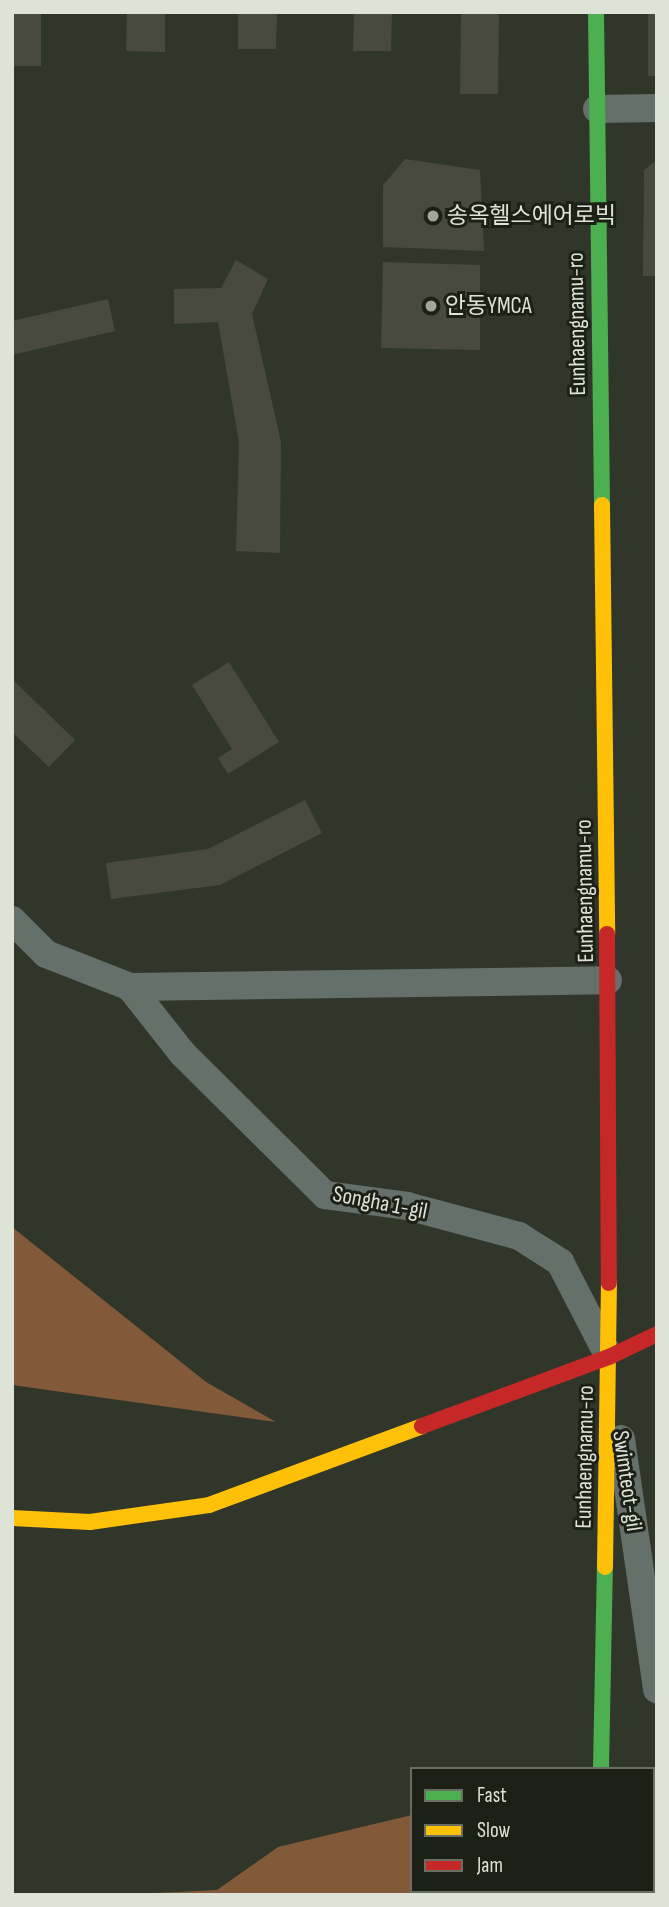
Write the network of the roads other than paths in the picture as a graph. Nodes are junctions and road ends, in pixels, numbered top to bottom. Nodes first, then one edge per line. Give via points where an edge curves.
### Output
1 (596, 12) edge
2 (657, 108) edge
3 (597, 109) junction
4 (12, 920) edge
5 (608, 980) junction
6 (130, 987) junction
7 (657, 1334) edge
8 (609, 1357) junction
9 (12, 1518) edge
10 (657, 1689) edge
11 (601, 1767) edge

1 - 3 street, Eunhaengnamu-ro
2 - 3 street
3 - 5 street, Eunhaengnamu-ro
4 - 6 street, Songha 1-gil via 47,954
5 - 6 street, Songha 1-gil
5 - 8 street, Eunhaengnamu-ro
6 - 8 street, Songha 1-gil via 183,1054 325,1195 407,1206 519,1236 560,1262
7 - 8 street
8 - 9 street via 209,1504 90,1522
8 - 10 street, Swimteot-gil
8 - 11 street, Eunhaengnamu-ro

